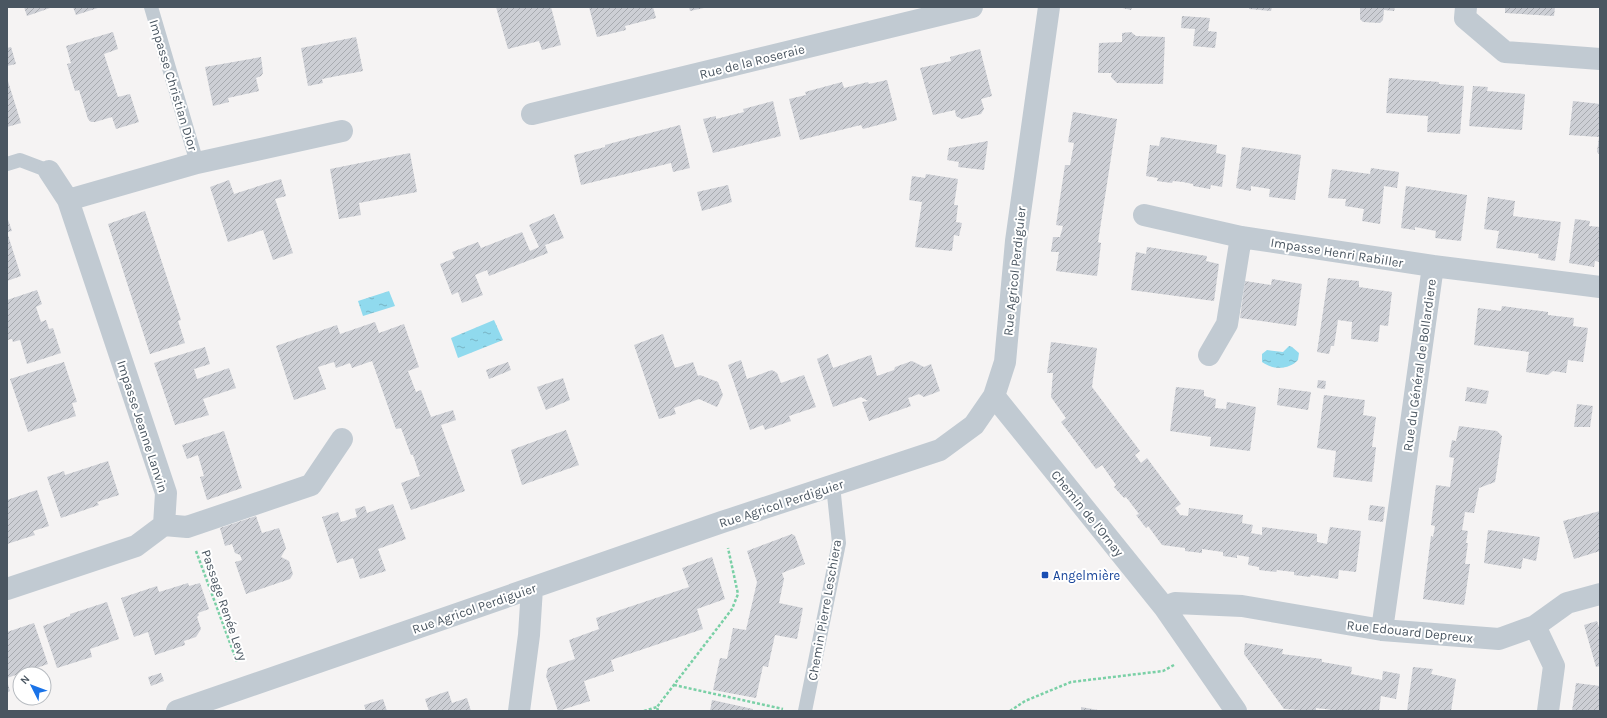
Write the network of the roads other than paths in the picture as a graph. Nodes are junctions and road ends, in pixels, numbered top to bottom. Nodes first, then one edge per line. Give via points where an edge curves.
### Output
1 (151, 7) edge
2 (972, 7) edge
3 (1049, 7) edge
4 (1466, 7) edge
5 (1600, 59) edge
6 (532, 114) dead end
7 (342, 131) dead end
8 (197, 163) junction
9 (7, 164) edge
10 (49, 171) joint
11 (68, 200) junction
12 (1144, 215) dead end
13 (1241, 237) junction
14 (1433, 266) junction
15 (1600, 287) edge
16 (1209, 355) dead end
17 (994, 396) junction
18 (342, 439) dead end
19 (833, 485) junction
20 (164, 525) junction
21 (532, 588) junction
22 (7, 589) edge
23 (1600, 594) edge
24 (1164, 607) junction
25 (1535, 626) junction
26 (1382, 630) junction
27 (177, 711) edge
28 (518, 711) edge
29 (805, 711) edge
30 (1236, 711) edge
31 (1548, 711) edge

1 - 8 lane, Impasse Christian Dior
2 - 6 street, Rue de la Roseraie
3 - 17 street, Rue Agricol Perdiguier via 1016,241 1005,362
4 - 5 street via 1465,18 1505,52
7 - 8 street, Impasse Christian Dior
8 - 11 street, Impasse Christian Dior
9 - 10 lane via 20,160
10 - 11 street, Impasse Jeanne Lanvin
11 - 20 street, Impasse Jeanne Lanvin via 166,493
12 - 13 street, Impasse Henri Rabiller
13 - 14 street, Impasse Henri Rabiller
13 - 16 street via 1227,324
14 - 15 street, Rue du Général de Bollardiere
14 - 26 street, Rue du Général de Bollardiere
17 - 19 street, Rue Agricol Perdiguier via 974,425 940,450
17 - 24 street, Chemin de l'Ornay
18 - 20 street via 311,485 187,526
19 - 21 street, Rue Agricol Perdiguier
19 - 29 lane, Chemin Pierre Leschiera via 839,543
20 - 22 street via 136,546
21 - 27 street, Rue Agricol Perdiguier
21 - 28 street via 529,635
23 - 25 street, Rue Edouard Depreux via 1567,603
24 - 26 street, Rue Edouard Depreux via 1175,603 1242,606
24 - 30 street, Chemin de l'Ornay
25 - 26 street, Rue Edouard Depreux via 1500,640
25 - 31 street via 1554,666

